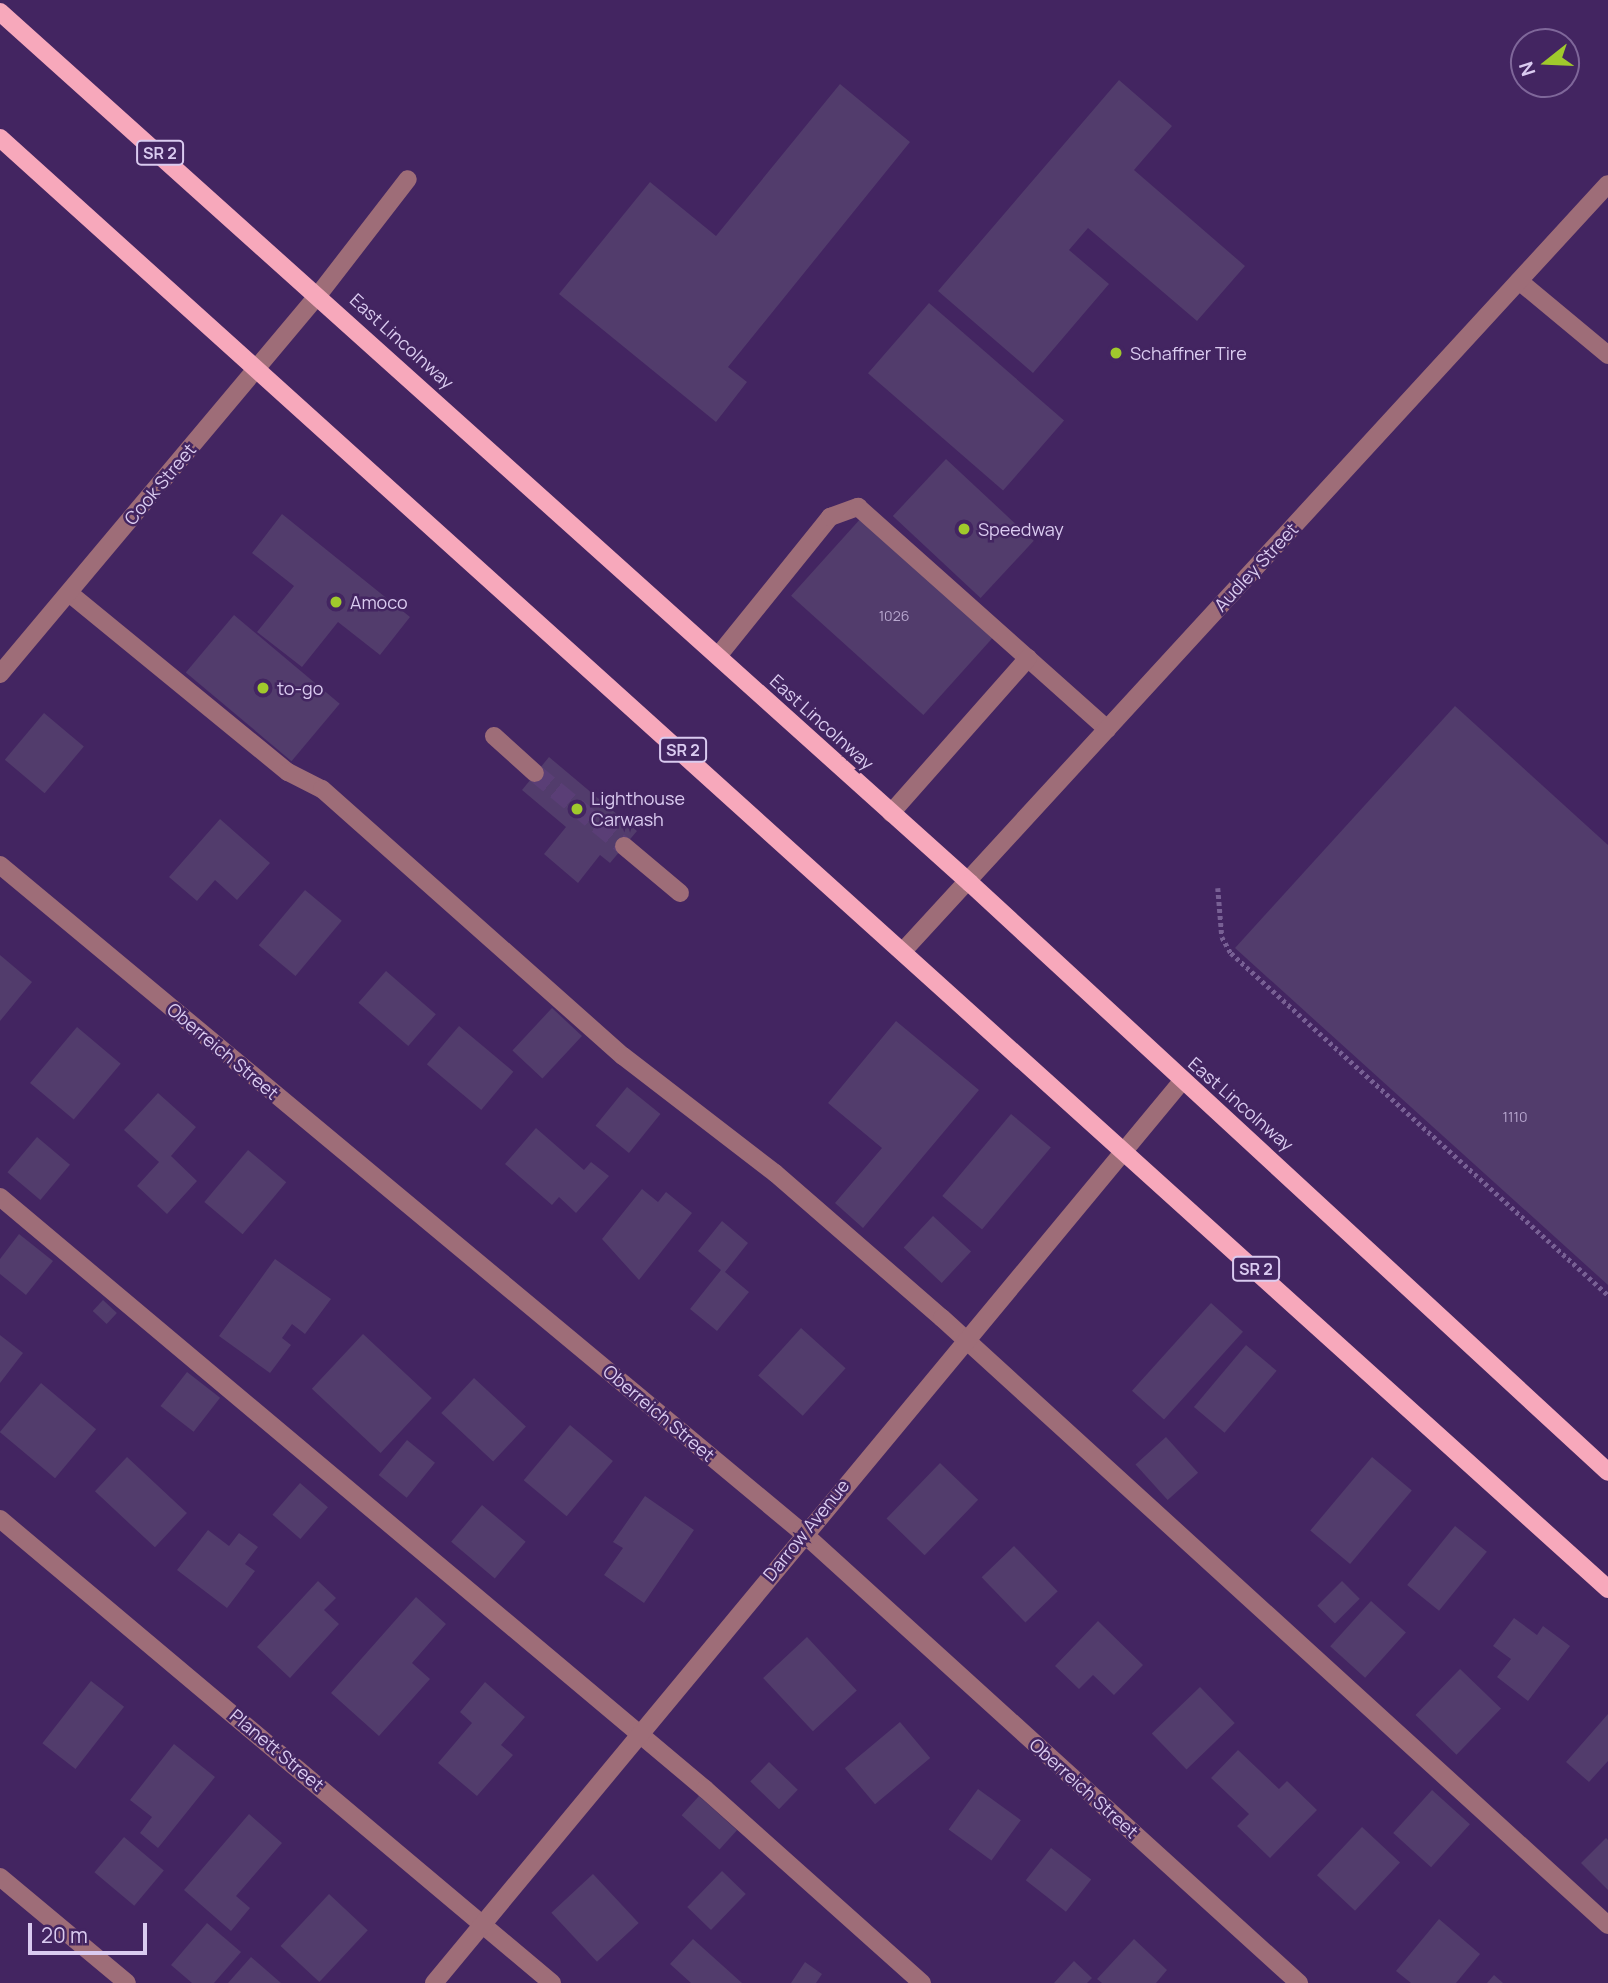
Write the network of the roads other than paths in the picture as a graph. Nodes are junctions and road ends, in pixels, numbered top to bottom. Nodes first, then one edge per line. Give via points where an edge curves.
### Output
1 (0, 12) edge
2 (0, 138) edge
3 (408, 179) dead end
4 (1608, 184) edge
5 (1519, 281) junction
6 (319, 294) junction
7 (1608, 355) edge
8 (260, 366) junction
9 (69, 593) junction
10 (718, 656) junction
11 (1028, 658) junction
12 (0, 674) edge
13 (1107, 729) junction
14 (494, 736) dead end
15 (536, 773) tunnel mouth
16 (891, 813) junction
17 (624, 846) tunnel mouth
18 (0, 865) edge
19 (970, 884) junction
20 (680, 893) dead end
21 (904, 950) junction
22 (1182, 1081) junction
23 (1123, 1148) junction
24 (0, 1197) edge
25 (965, 1338) junction
26 (1608, 1472) edge
27 (0, 1519) edge
28 (803, 1533) junction
29 (1608, 1589) edge
30 (638, 1736) junction
31 (0, 1877) edge
32 (485, 1923) junction
33 (1608, 1925) edge
34 (127, 1983) edge
35 (434, 1983) edge
36 (552, 1983) edge
37 (922, 1983) edge
38 (1298, 1983) edge

1 - 6 main road, East Lincolnway / SR 2
2 - 8 main road, SR 2
3 - 6 street, Cook Street
4 - 5 street, Audley Street
5 - 7 street
5 - 13 street, Audley Street
6 - 8 street, Cook Street
6 - 10 main road, East Lincolnway / SR 2
8 - 9 street, Cook Street
8 - 21 main road, SR 2
9 - 12 street, Cook Street
9 - 25 street via 288,772 322,789 623,1056 775,1173
10 - 11 street via 830,517 858,507
10 - 16 main road, East Lincolnway / SR 2
11 - 13 street
11 - 16 street
13 - 19 street, Audley Street
14 - 15 street
16 - 19 main road, East Lincolnway / SR 2
17 - 20 street
18 - 28 street, Oberreich Street
19 - 21 street, Audley Street
19 - 22 main road, East Lincolnway / SR 2
21 - 23 main road, SR 2
22 - 23 street, Darrow Avenue
22 - 26 main road, East Lincolnway / SR 2
23 - 25 street, Darrow Avenue
23 - 29 main road, SR 2
24 - 30 street
25 - 28 street, Darrow Avenue
25 - 33 street
27 - 32 street, Planett Street
28 - 30 street, Darrow Avenue
28 - 38 street, Oberreich Street
30 - 32 street, Darrow Avenue
30 - 37 street
31 - 34 street
32 - 35 street, Darrow Avenue
32 - 36 street, Planett Street

